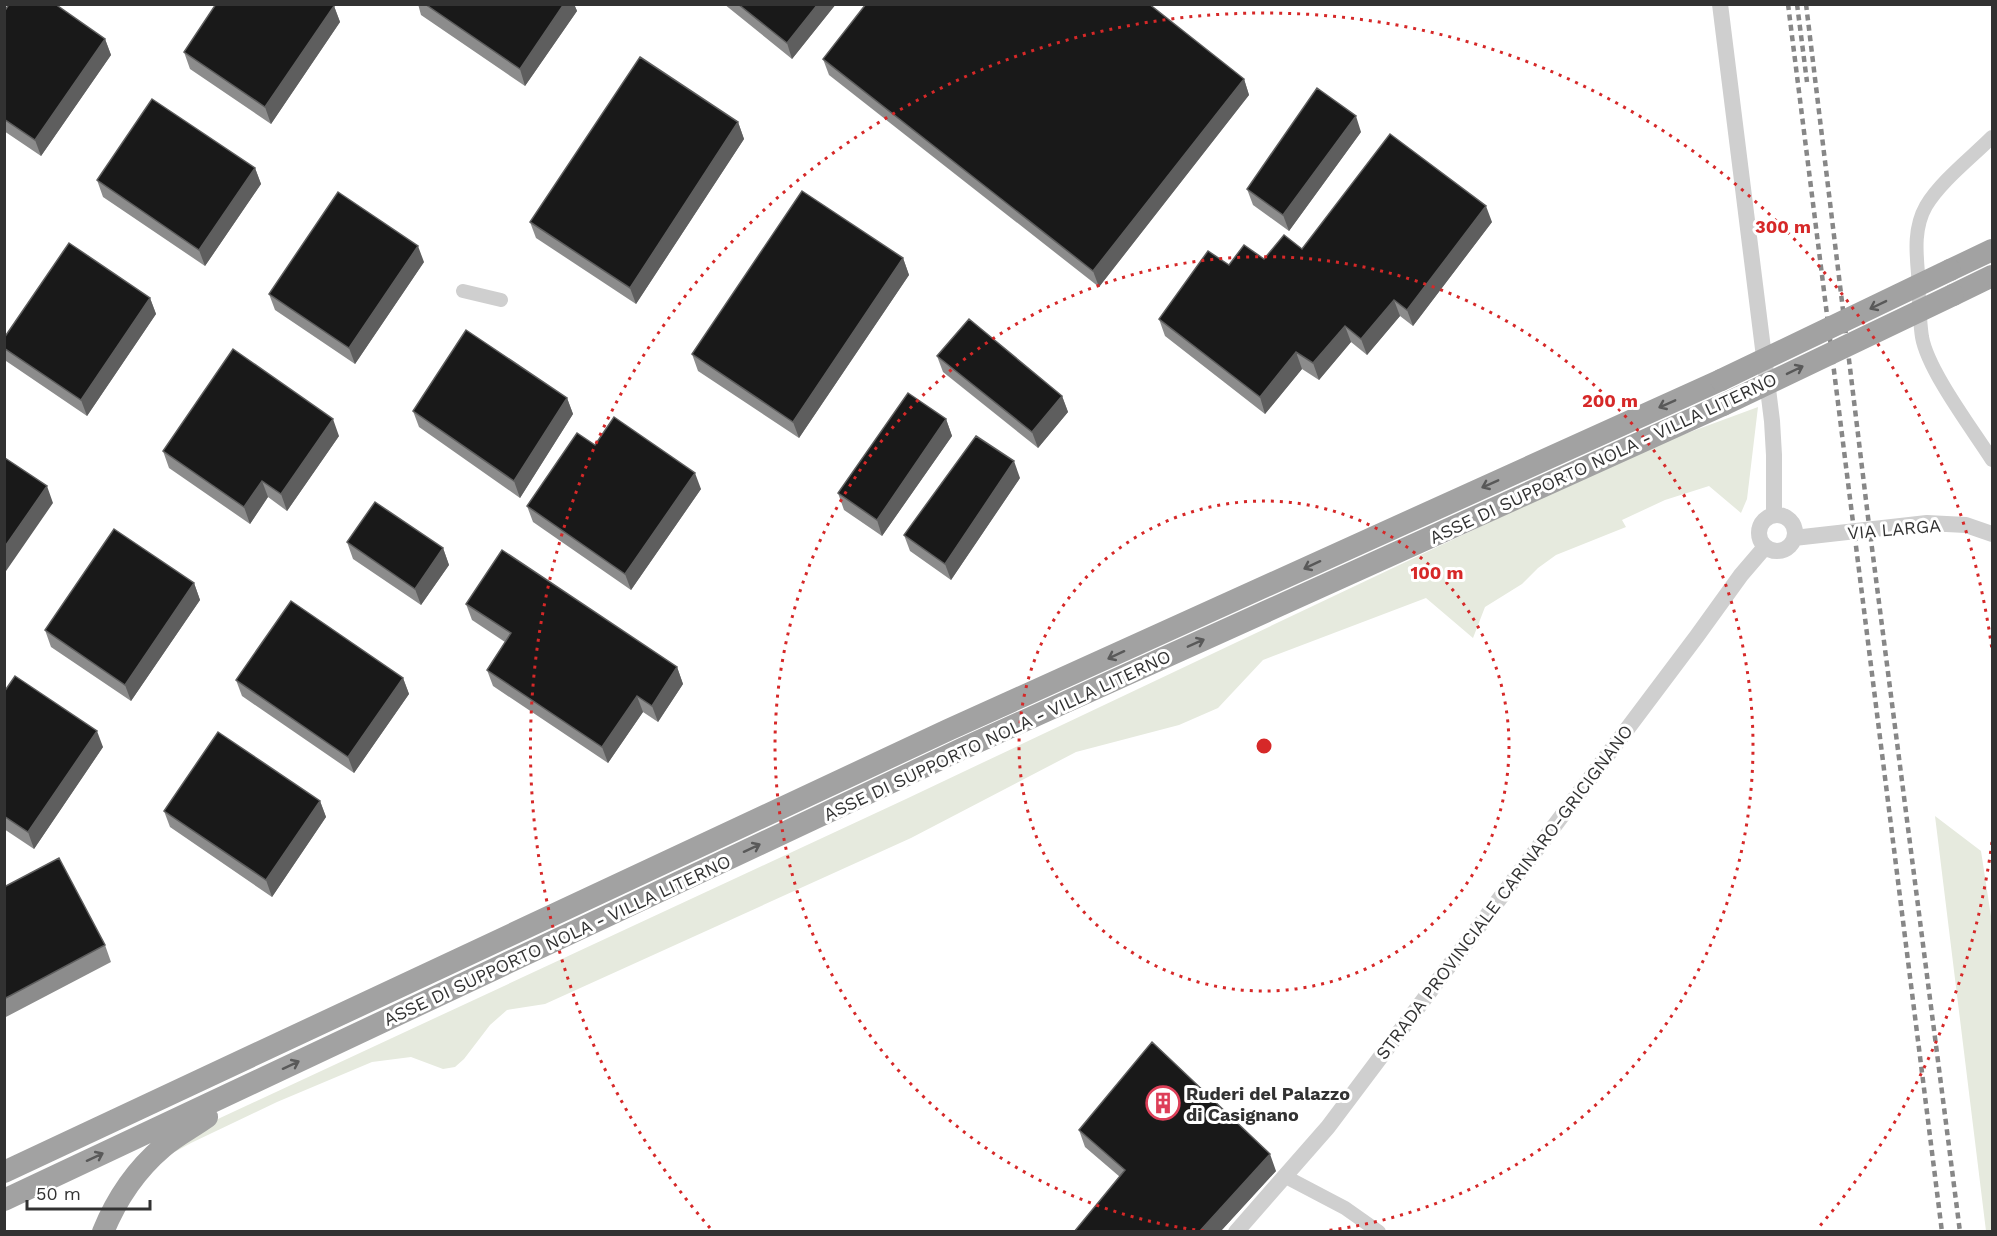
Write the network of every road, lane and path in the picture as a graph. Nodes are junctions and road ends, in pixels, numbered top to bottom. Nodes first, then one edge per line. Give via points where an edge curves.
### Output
1 (1720, 4) edge
2 (1992, 137) edge
3 (1992, 250) edge
4 (1992, 276) edge
5 (463, 291) dead end
6 (501, 300) dead end
7 (1992, 460) edge
8 (1774, 515) junction
9 (1992, 534) edge
10 (1794, 538) junction
11 (1765, 548) junction
12 (267, 1077) junction
13 (139, 1109) junction
14 (4, 1163) edge
15 (4, 1172) edge
16 (1286, 1177) junction
17 (4, 1200) edge
18 (103, 1232) edge
19 (1236, 1232) edge
20 (1379, 1232) edge

1 - 8 street via 1772,421
2 - 7 street via 1926,207 1916,248 1927,353
3 -> 13 highway, ASSE DI SUPPORTO NOLA - VILLA LITERNO, bridge via 1721,380 937,735
12 -> 4 highway, ASSE DI SUPPORTO NOLA - VILLA LITERNO, bridge via 954,753 1723,405
5 - 6 street
8 - 10 street via 1790,521
8 - 11 street via 1763,521 1758,532
9 - 10 street, VIA LARGA via 1966,525 1927,523
10 - 11 street, VIA LARGA via 1782,550
11 - 16 street, STRADA PROVINCIALE CARINARO-GRICIGNANO via 1335,1118
17 -> 12 highway, ASSE DI SUPPORTO NOLA - VILLA LITERNO
12 - 18 highway via 163,1147 132,1180
13 - 14 highway
13 - 15 highway, ASSE DI SUPPORTO NOLA - VILLA LITERNO
16 - 19 street, STRADA PROVINCIALE CARINARO-GRICIGNANO
16 - 20 street via 1345,1208

